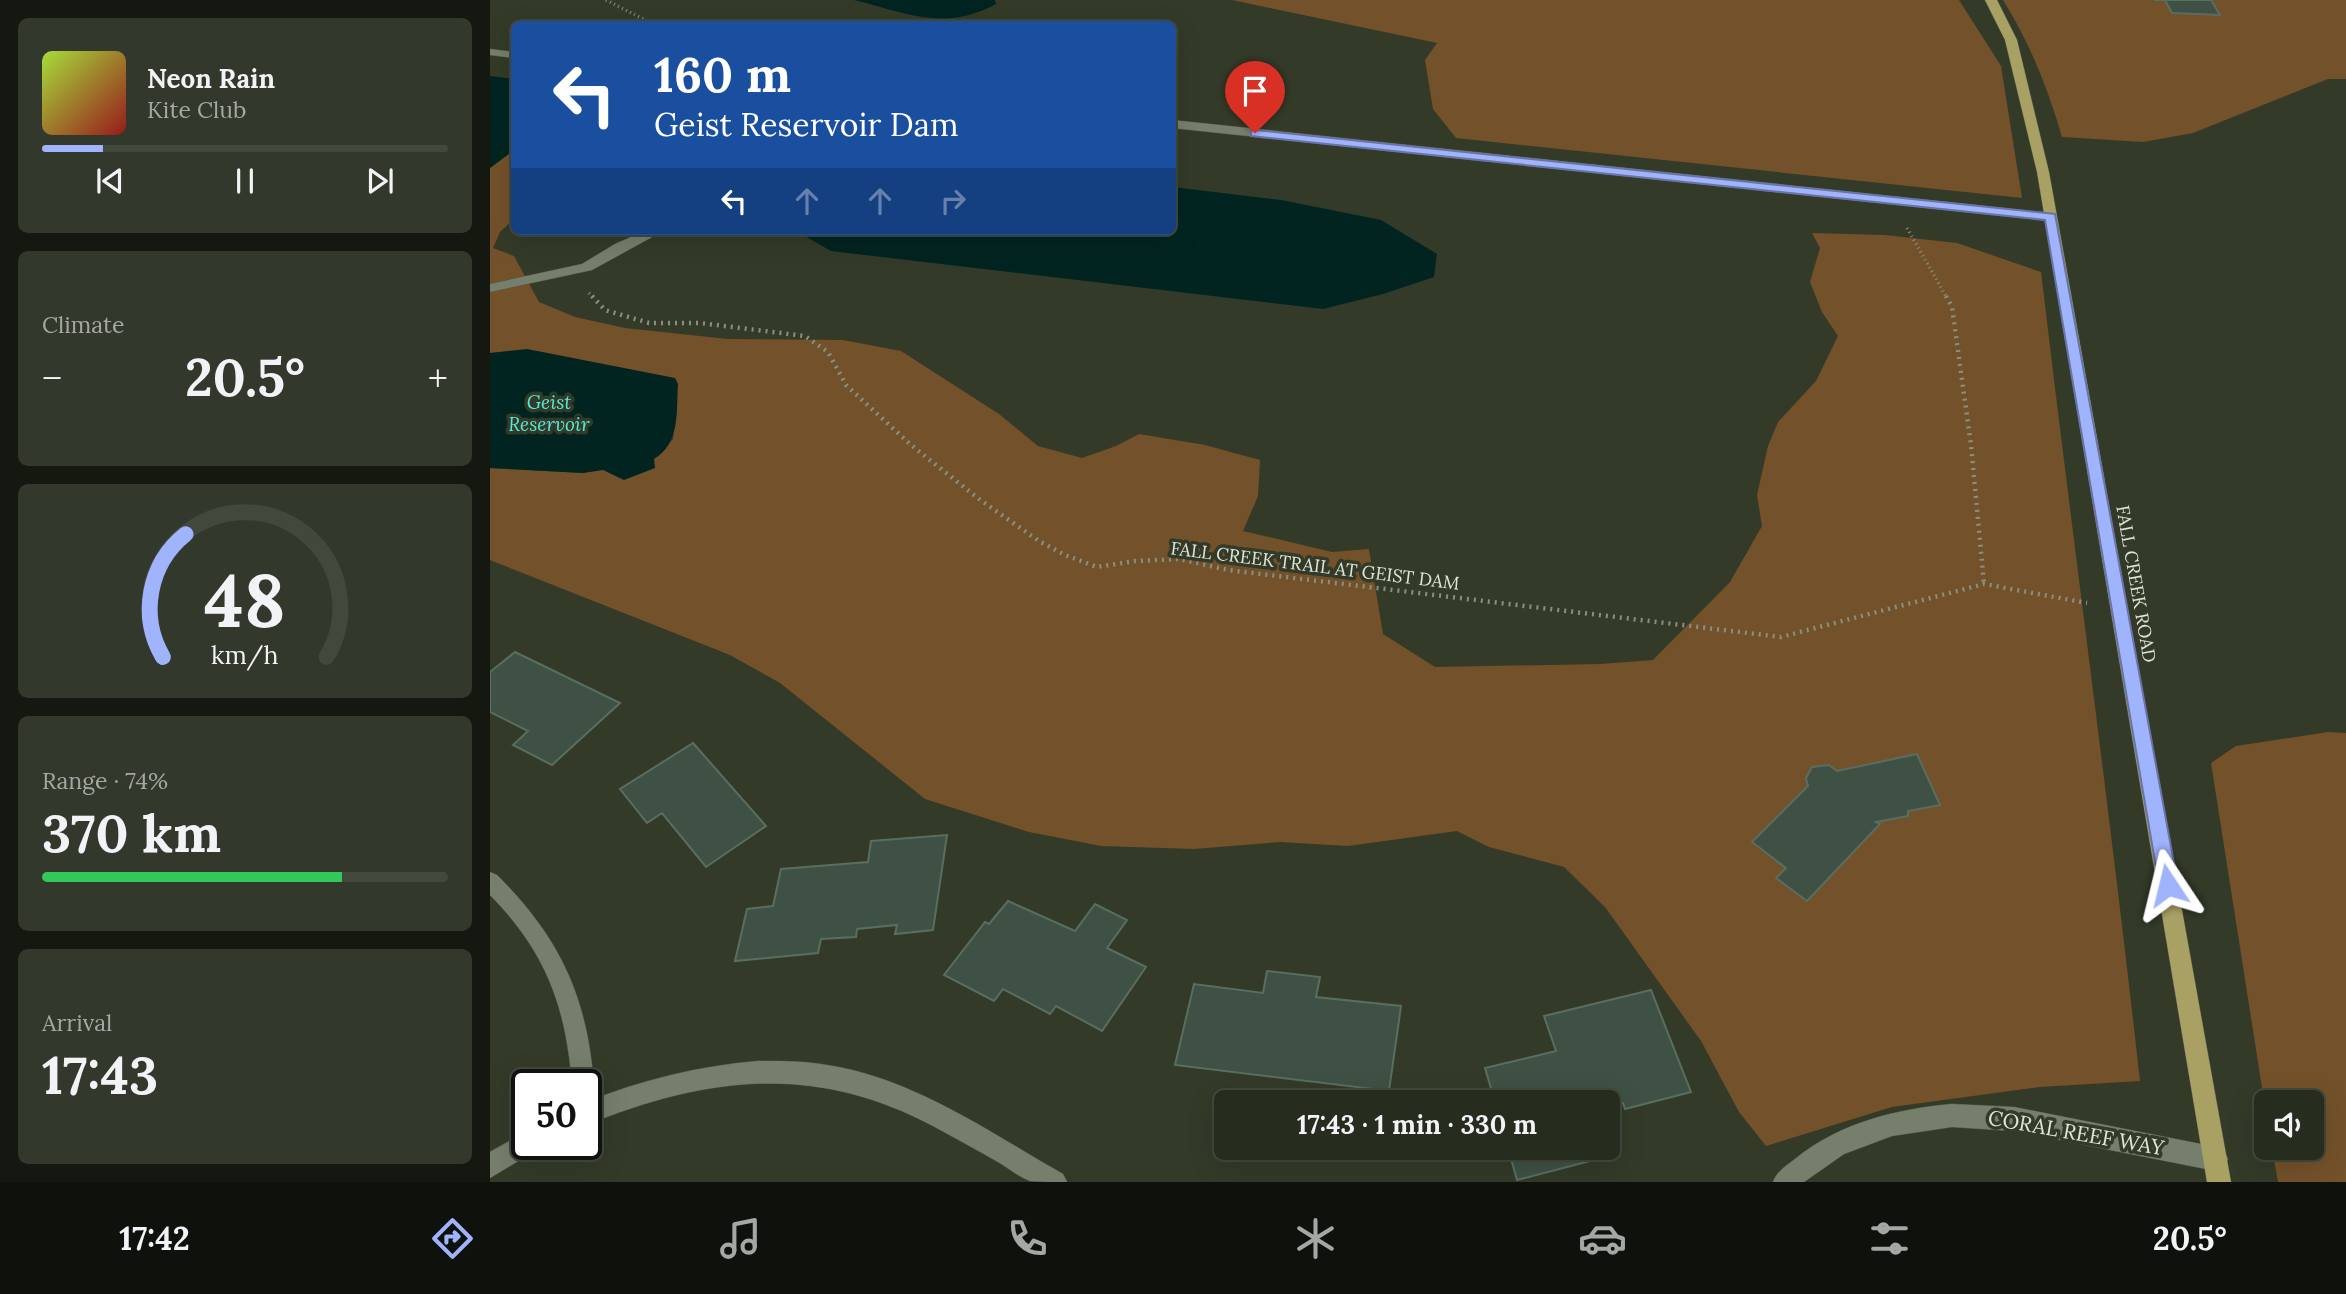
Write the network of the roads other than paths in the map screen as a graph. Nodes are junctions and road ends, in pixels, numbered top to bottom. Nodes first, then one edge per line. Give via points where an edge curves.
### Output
1 (1991, 0) edge
2 (490, 52) edge
3 (511, 55) edge
4 (1176, 124) edge
5 (2050, 217) junction
6 (647, 235) edge
7 (490, 288) edge
8 (490, 881) edge
9 (582, 1069) edge
10 (602, 1107) edge
11 (511, 1153) edge
12 (490, 1166) edge
13 (2218, 1171) edge
14 (1055, 1182) edge
15 (1785, 1182) edge

1 - 5 main road, FALL CREEK ROAD via 2011,40
2 - 3 street
4 - 5 street
5 - 13 main road, FALL CREEK ROAD
6 - 7 street via 587,267
8 - 9 street via 518,906 558,968 572,1007
10 - 14 street via 698,1079 780,1072 833,1078 927,1110
11 - 12 street
13 - 15 street, CORAL REEF WAY via 2014,1119 1935,1115 1886,1125 1841,1142

